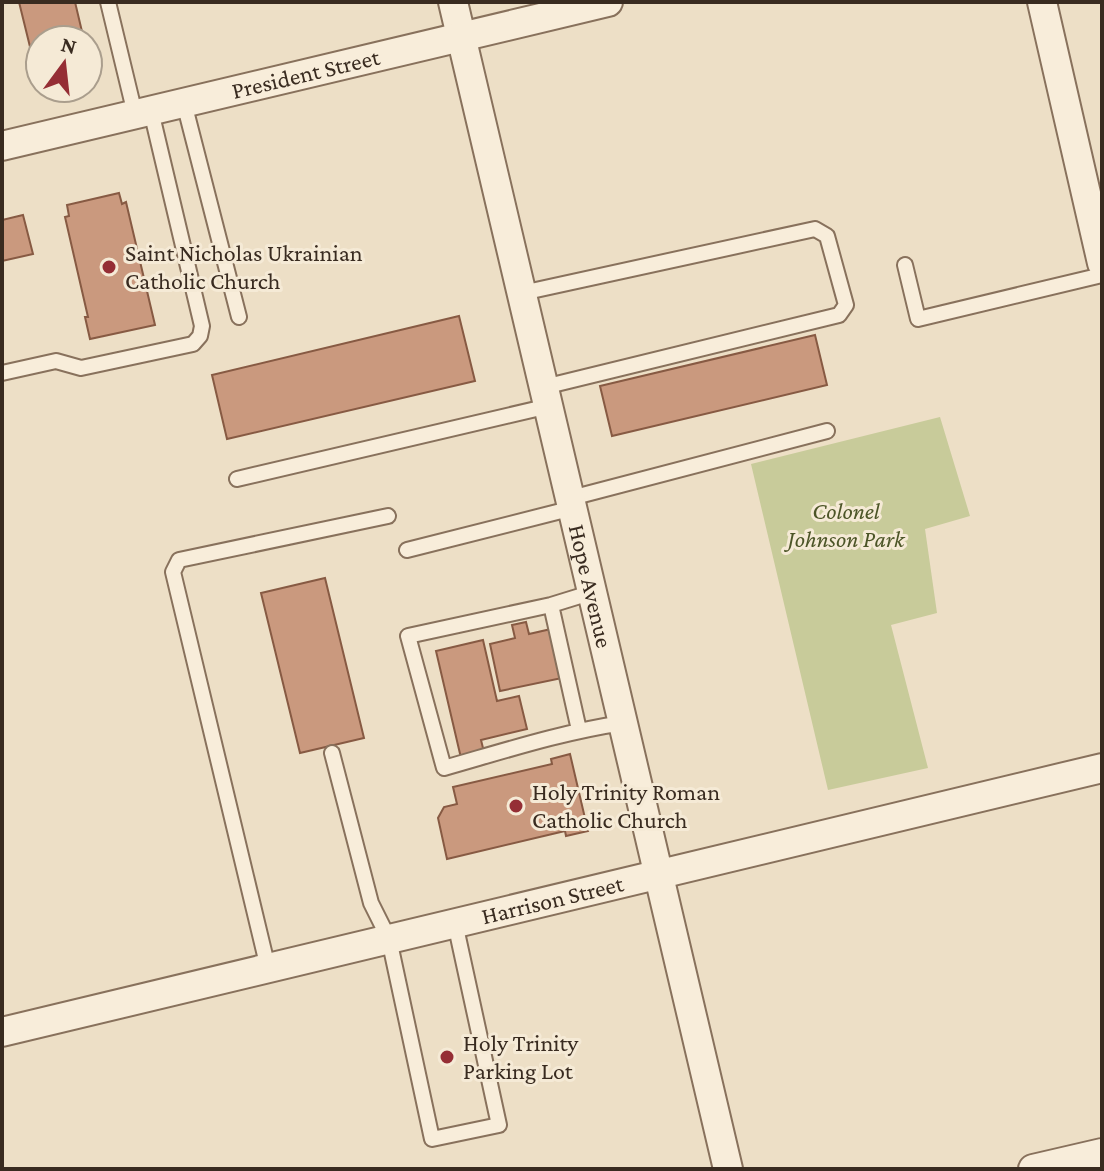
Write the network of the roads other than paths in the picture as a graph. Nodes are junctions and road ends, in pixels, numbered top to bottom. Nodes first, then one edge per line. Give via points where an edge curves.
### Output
1 (108, 2) edge
2 (453, 2) edge
3 (608, 2) edge
4 (1042, 2) edge
5 (462, 37) junction
6 (184, 103) junction
7 (143, 112) junction
8 (2, 146) edge
9 (1101, 258) edge
10 (905, 265) dead end
11 (522, 293) junction
12 (239, 317) dead end
13 (2, 373) edge
14 (546, 396) junction
15 (827, 431) dead end
16 (237, 479) dead end
17 (572, 503) junction
18 (388, 516) dead end
19 (407, 550) dead end
20 (593, 592) junction
21 (551, 605) junction
22 (623, 723) junction
23 (579, 730) junction
24 (332, 753) dead end
25 (1102, 768) edge
26 (659, 874) junction
27 (455, 923) junction
28 (389, 939) junction
29 (268, 968) junction
30 (2, 1032) edge
31 (1102, 1153) edge
32 (728, 1169) edge
33 (1033, 1169) edge

1 - 7 lane
2 - 5 street, Hope Avenue
3 - 5 street, President Street
4 - 9 street
5 - 6 street, President Street
5 - 11 street, Hope Avenue
6 - 7 street, President Street
6 - 12 lane
7 - 8 street, President Street
7 - 13 lane via 202,326 200,336 193,344 81,368 56,361
9 - 10 lane via 918,319
11 - 14 street, Hope Avenue
11 - 14 lane via 815,229 827,236 846,305 839,315
14 - 16 lane
14 - 17 street, Hope Avenue
15 - 17 lane
17 - 19 lane
17 - 20 street, Hope Avenue
18 - 29 lane via 179,560 173,572
20 - 21 lane
20 - 22 street, Hope Avenue
21 - 23 lane
21 - 23 lane via 408,636 444,768
22 - 23 lane
22 - 26 street, Hope Avenue
24 - 28 lane via 371,903
25 - 26 street, Harrison Street
26 - 27 street, Harrison Street
26 - 32 street, Hope Avenue
27 - 28 street, Harrison Street
27 - 28 lane via 499,1125 432,1139
28 - 29 street, Harrison Street
29 - 30 street, Harrison Street
31 - 33 street

